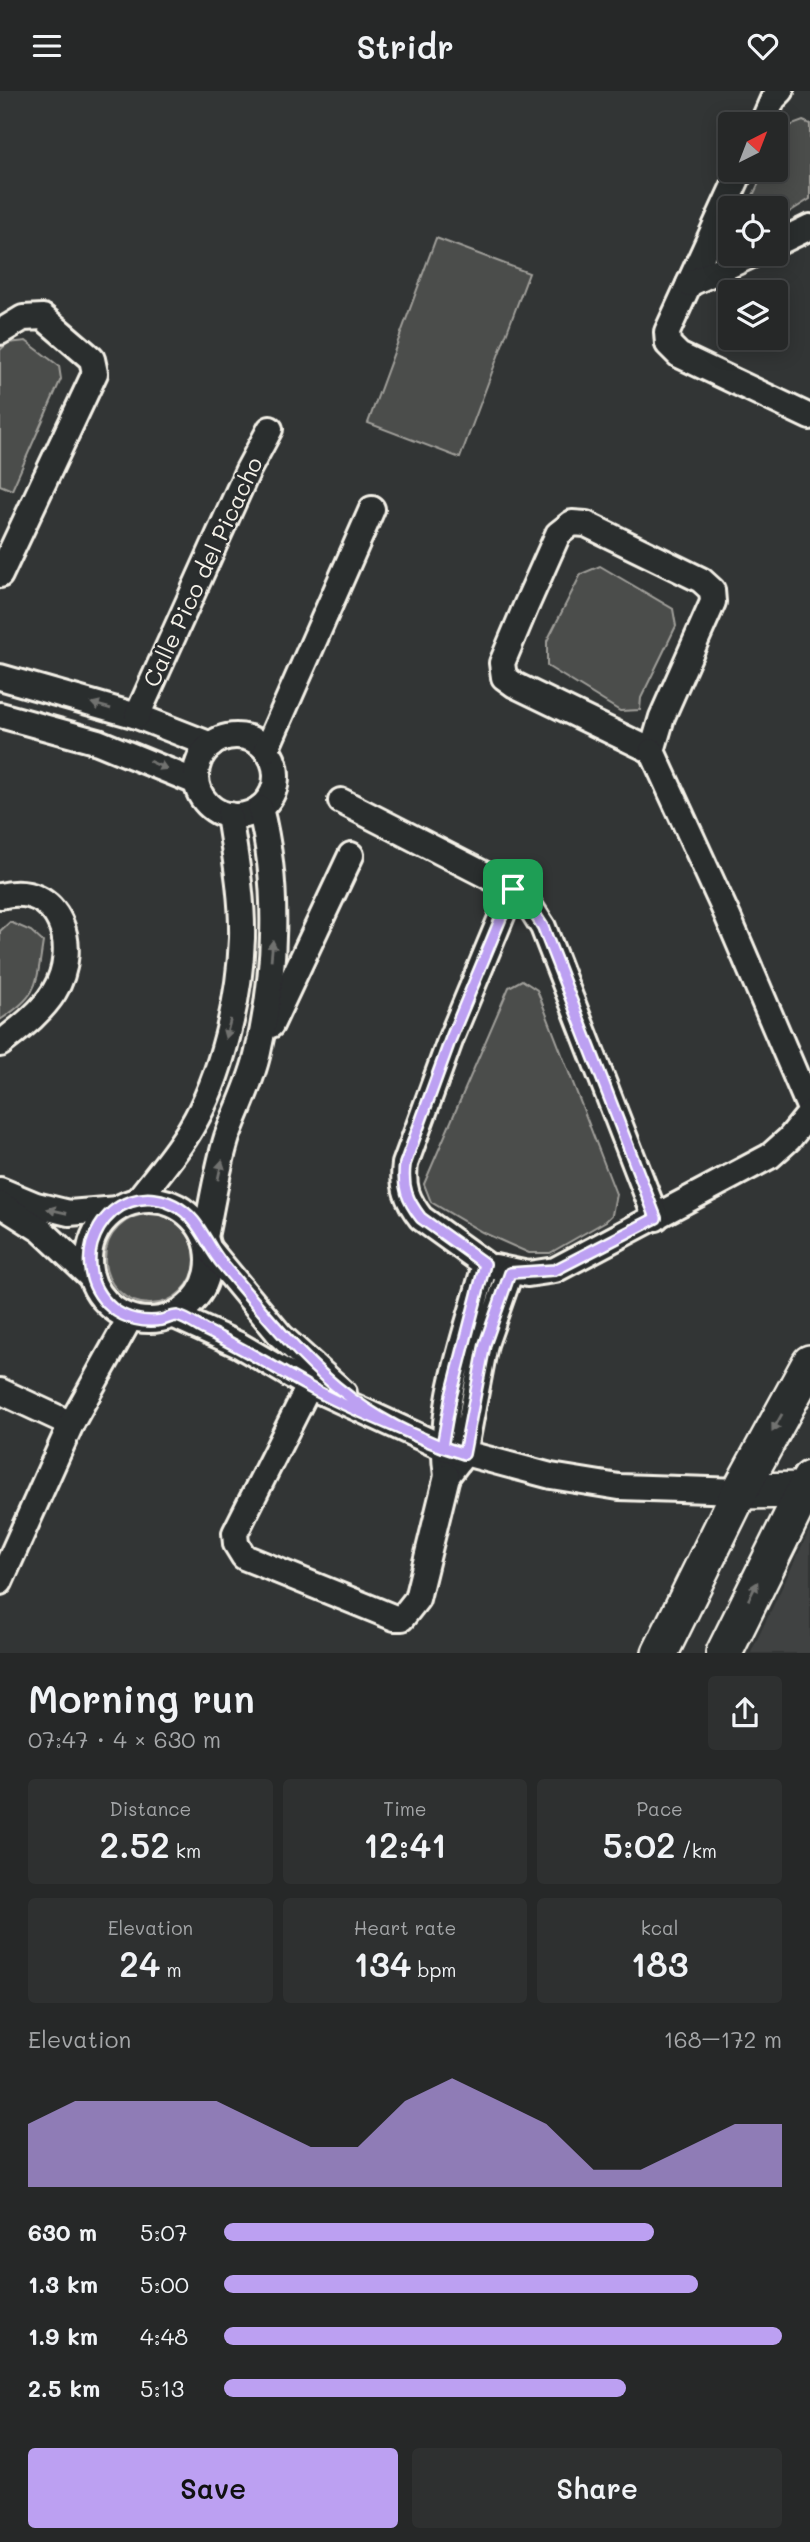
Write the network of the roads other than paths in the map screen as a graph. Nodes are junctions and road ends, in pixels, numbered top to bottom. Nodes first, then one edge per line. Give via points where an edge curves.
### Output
1 (781, 91) edge
2 (769, 112) edge
3 (736, 182) edge
4 (810, 227) edge
5 (788, 238) edge
6 (728, 266) edge
7 (689, 284) junction
8 (0, 332) edge
9 (810, 417) edge
10 (270, 429) dead end
11 (372, 509) dead end
12 (0, 575) edge
13 (0, 677) edge
14 (0, 715) edge
15 (137, 716) junction
16 (211, 745) junction
17 (266, 750) junction
18 (652, 751) junction
19 (197, 782) junction
20 (341, 801) dead end
21 (260, 808) junction
22 (229, 815) junction
23 (351, 855) dead end
24 (513, 889) junction
25 (0, 896) edge
26 (0, 1044) edge
27 (258, 1054) junction
28 (810, 1111) edge
29 (0, 1190) edge
30 (0, 1204) edge
31 (127, 1205) junction
32 (656, 1218) junction
33 (207, 1243) junction
34 (485, 1264) junction
35 (510, 1273) junction
36 (91, 1277) junction
37 (175, 1316) junction
38 (130, 1318) junction
39 (810, 1363) edge
40 (309, 1387) junction
41 (0, 1391) edge
42 (369, 1414) junction
43 (71, 1424) junction
44 (453, 1450) junction
45 (808, 1486) edge
46 (740, 1491) junction
47 (0, 1582) edge
48 (660, 1653) edge
49 (724, 1653) edge

1 - 2 street
3 - 7 street
4 - 5 street
6 - 7 street
7 - 9 street via 667,333 673,350
8 - 12 street via 23,318 43,317 92,359 95,373
10 - 15 street, Calle Pico del Picacho
11 - 17 street
15 -> 13 street
14 -> 19 street via 98,742
15 - 16 street
16 - 17 street via 244,737
16 - 19 street via 199,761
17 - 21 street via 274,767 275,785
18 - 18 street via 662,717 713,602 712,590 701,580 586,524 572,523 558,534 526,606 502,663 505,677
18 - 28 street
19 - 22 street via 207,803
20 - 24 street
21 - 22 street via 245,815
27 -> 21 street via 274,936 268,838
22 -> 31 street via 242,937 230,1024 192,1126
23 - 27 street
24 - 32 street via 543,927
24 - 34 street via 446,1051 402,1182 421,1218
25 - 26 street via 34,896 50,905 66,941 64,972 54,992
33 -> 27 street via 226,1140
28 - 32 street via 770,1156
31 -> 29 street via 69,1213
30 - 36 street via 41,1230
31 - 33 street via 170,1203 196,1222
31 - 36 street via 107,1217 92,1238
32 - 35 street via 555,1270
33 - 37 street via 209,1269 204,1288
33 - 42 street via 297,1352
34 - 35 street
34 - 44 street via 451,1396
35 - 44 street
36 - 38 street via 113,1309
37 - 38 street
37 - 40 street via 239,1345
38 - 43 street
39 -> 46 main road
40 - 42 street
40 - 44 street via 235,1533 244,1557 402,1618 417,1599
41 - 43 street
42 - 44 street
43 - 47 street
44 - 46 street via 551,1476 619,1487
45 - 46 main road
49 -> 45 main road
46 - 48 main road

